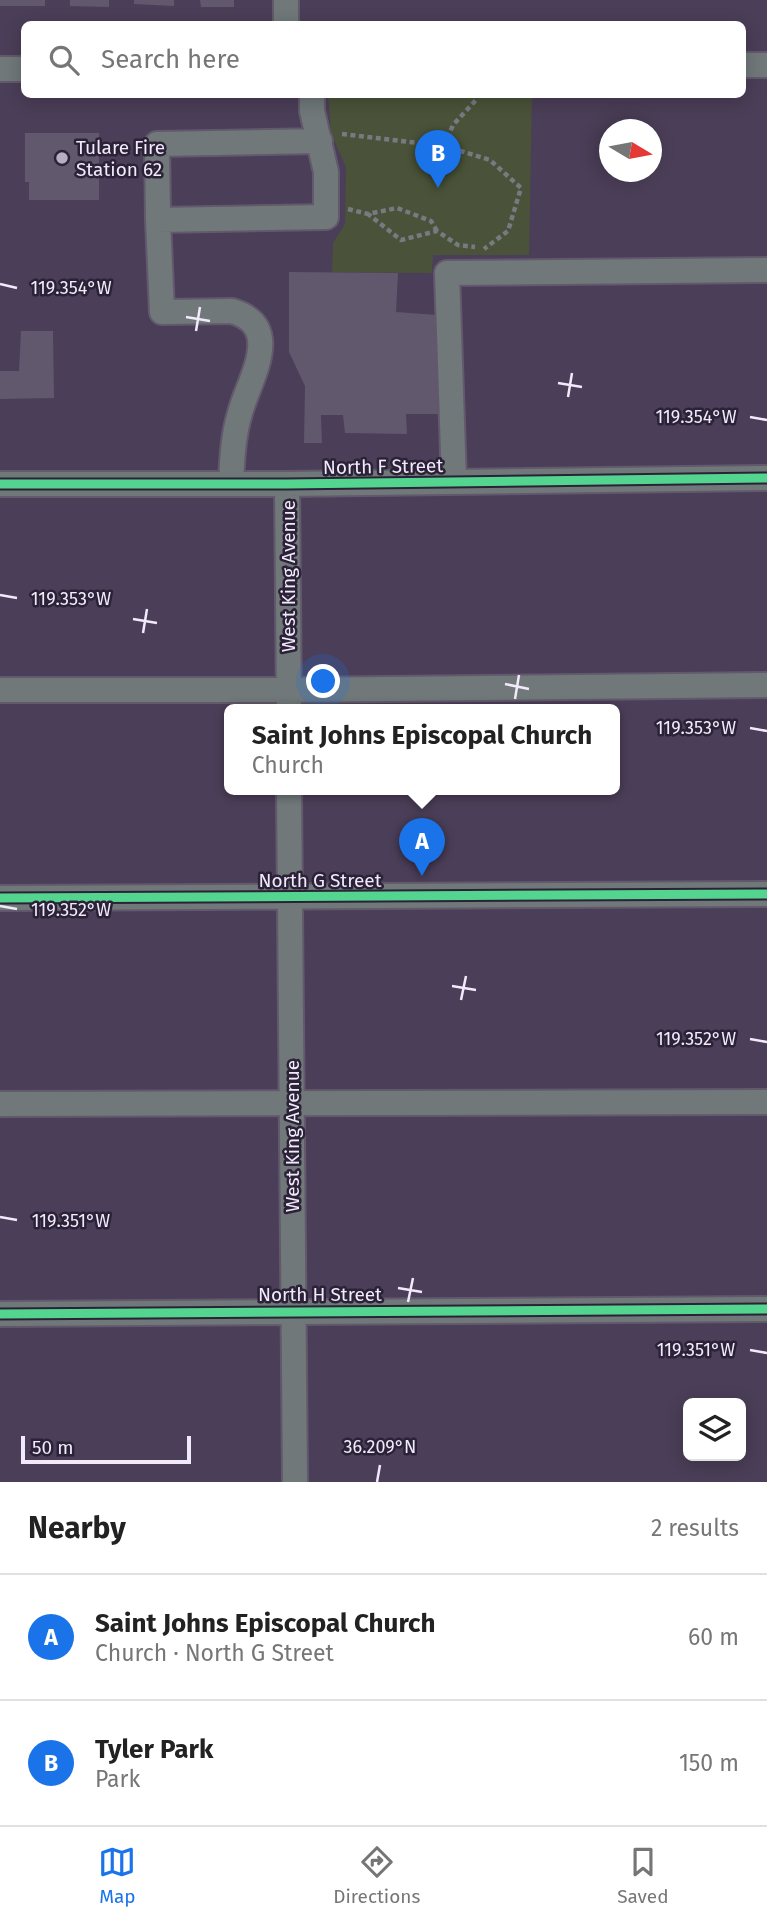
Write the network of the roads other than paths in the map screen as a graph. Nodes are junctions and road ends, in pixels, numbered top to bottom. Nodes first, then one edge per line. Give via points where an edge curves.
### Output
1 (286, 0) edge
2 (286, 21) edge
3 (746, 65) edge
4 (767, 65) edge
5 (0, 69) edge
6 (21, 69) edge
7 (312, 98) edge
8 (325, 137) junction
9 (158, 220) junction
10 (767, 271) edge
11 (767, 478) edge
12 (454, 482) junction
13 (0, 484) edge
14 (231, 484) junction
15 (287, 484) junction
16 (767, 685) edge
17 (0, 690) edge
18 (289, 700) edge
19 (289, 795) edge
20 (767, 894) edge
21 (290, 897) junction
22 (0, 898) edge
23 (292, 1102) junction
24 (767, 1102) edge
25 (0, 1104) edge
26 (767, 1309) edge
27 (294, 1311) junction
28 (0, 1314) edge
29 (295, 1482) edge

1 - 2 street
3 - 4 street
5 - 6 street
7 - 8 street via 312,111
8 - 9 street via 157,144
8 - 9 street via 326,217
9 - 14 street via 162,312 232,310 253,322 259,332 261,353 239,414
10 - 12 street via 447,273
11 - 12 street, North F Street
12 - 15 street, North F Street
13 - 14 street, North F Street
14 - 15 street, North F Street
15 - 18 street, West King Avenue
16 - 18 street
17 - 18 street
19 - 21 street, West King Avenue
20 - 21 street, North G Street
21 - 22 street, North G Street
21 - 23 street, West King Avenue
23 - 24 street
23 - 25 street
23 - 27 street, West King Avenue
26 - 27 street, North H Street
27 - 28 street, North H Street
27 - 29 street, West King Avenue

